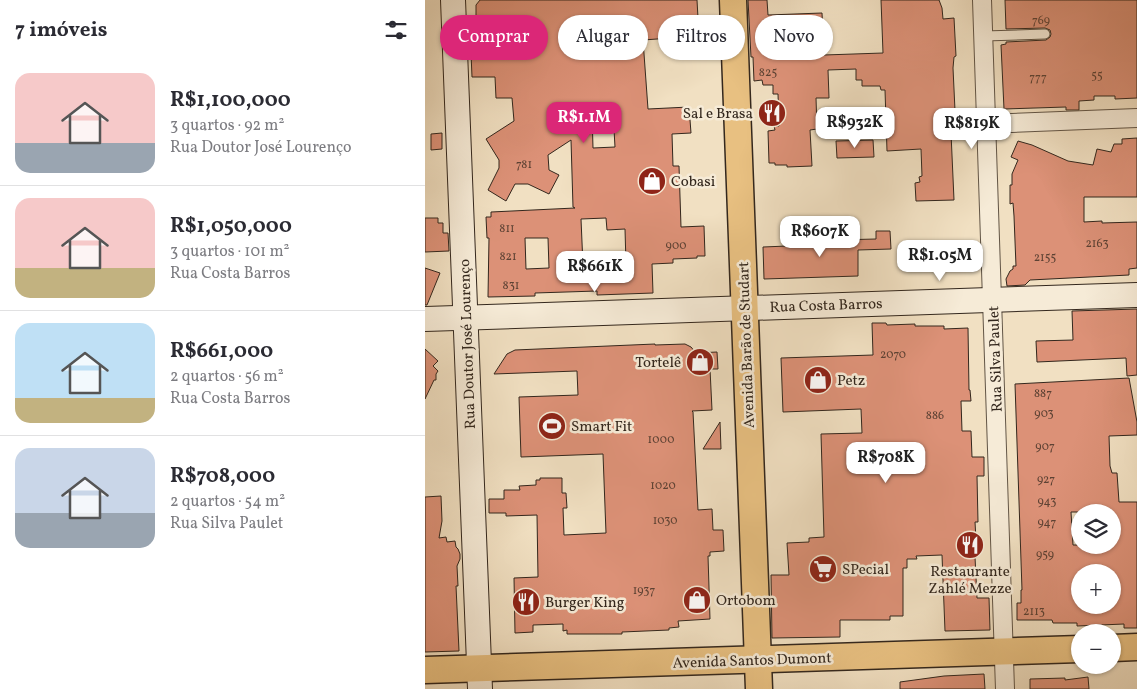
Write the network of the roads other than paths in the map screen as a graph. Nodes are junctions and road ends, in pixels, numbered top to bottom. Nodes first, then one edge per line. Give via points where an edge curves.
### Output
1 (453, 0) edge
2 (718, 0) edge
3 (733, 0) edge
4 (982, 0) edge
5 (1045, 34) dead end
6 (984, 36) junction
7 (1137, 118) edge
8 (987, 124) junction
9 (1137, 295) edge
10 (993, 300) junction
11 (735, 308) junction
12 (466, 317) junction
13 (425, 319) edge
14 (1137, 647) edge
15 (1121, 648) edge
16 (1071, 649) edge
17 (1004, 652) junction
18 (750, 660) junction
19 (425, 670) edge
20 (480, 679) edge
21 (743, 689) edge
22 (759, 689) edge
23 (1005, 689) edge

1 - 12 street, Rua Doutor José Lourenço
2 - 11 main road, Avenida Barão de Studart
3 - 11 main road, Avenida Barão de Studart
4 - 6 street, Rua Silva Paulet
5 - 6 lane
6 - 8 street, Rua Silva Paulet
7 - 8 street
8 - 10 street, Rua Silva Paulet
9 - 10 street, Rua Costa Barros
10 - 11 street, Rua Costa Barros
10 - 17 street, Rua Silva Paulet
11 - 12 street, Rua Costa Barros
11 - 18 main road, Avenida Barão de Studart
12 - 13 street, Rua Costa Barros
12 - 20 street, Rua Doutor José Lourenço
14 - 15 main road
16 - 17 main road, Avenida Santos Dumont
17 - 18 main road, Avenida Santos Dumont
17 - 23 street, Rua Silva Paulet
18 - 20 main road, Avenida Santos Dumont
18 - 21 main road, Avenida Barão de Studart
18 - 22 main road, Avenida Barão de Studart
19 - 20 main road, Avenida Santos Dumont

